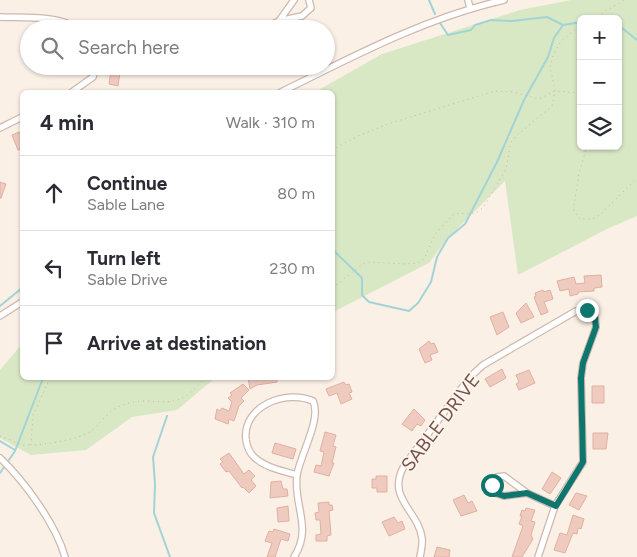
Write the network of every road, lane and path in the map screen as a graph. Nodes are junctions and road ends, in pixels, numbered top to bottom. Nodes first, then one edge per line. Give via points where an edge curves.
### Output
1 (294, 0) edge
2 (309, 0) edge
3 (468, 0) edge
4 (504, 0) edge
5 (624, 0) edge
6 (470, 8) junction
7 (600, 15) edge
8 (0, 17) edge
9 (56, 20) edge
10 (280, 20) edge
11 (283, 20) edge
12 (577, 26) edge
13 (335, 66) edge
14 (94, 75) edge
15 (316, 75) edge
16 (75, 90) edge
17 (285, 90) edge
18 (555, 91) junction
19 (577, 93) edge
20 (20, 118) edge
21 (0, 128) edge
22 (335, 148) edge
23 (586, 150) edge
24 (637, 178) edge
25 (335, 286) edge
26 (20, 303) edge
27 (0, 316) edge
28 (49, 380) edge
29 (202, 380) edge
30 (0, 436) edge
31 (31, 445) junction
32 (0, 458) edge
33 (297, 475) junction
34 (527, 493) junction
35 (556, 506) junction
36 (65, 557) edge
37 (294, 557) edge
38 (420, 557) edge
39 (538, 557) edge

1 - 10 street
2 - 11 street via 311,8 306,14
3 - 6 street
4 - 6 street
5 - 7 path
6 - 13 street via 405,32
8 - 9 street
12 - 18 path via 561,41 554,53 550,66
14 - 16 street
15 - 17 street
18 - 19 path
18 - 22 path via 539,99 520,93 494,91 388,124
18 - 25 path via 552,106 511,142 506,169 482,208 476,213 454,214 435,234 424,259 418,263 376,261 359,267
20 - 21 street
23 - 24 path via 574,206 580,219 600,215
26 - 27 street
28 - 31 path via 33,415
29 - 31 path via 190,394 180,399 120,406 90,432 77,438
30 - 31 path
32 - 36 street via 15,472 47,519
33 - 33 street via 259,461 248,449 246,434 250,418 261,406 286,398 305,397 313,401 316,412
33 - 37 street via 303,538
34 - 34 street via 504,476 497,477 492,485 495,493 504,496
34 - 35 street
35 - 38 street, SABLE DRIVE via 583,462 581,378 596,327 595,318 587,310 576,311 483,365 404,466 399,478 399,491 421,532
35 - 39 street, SABLE DRIVE

